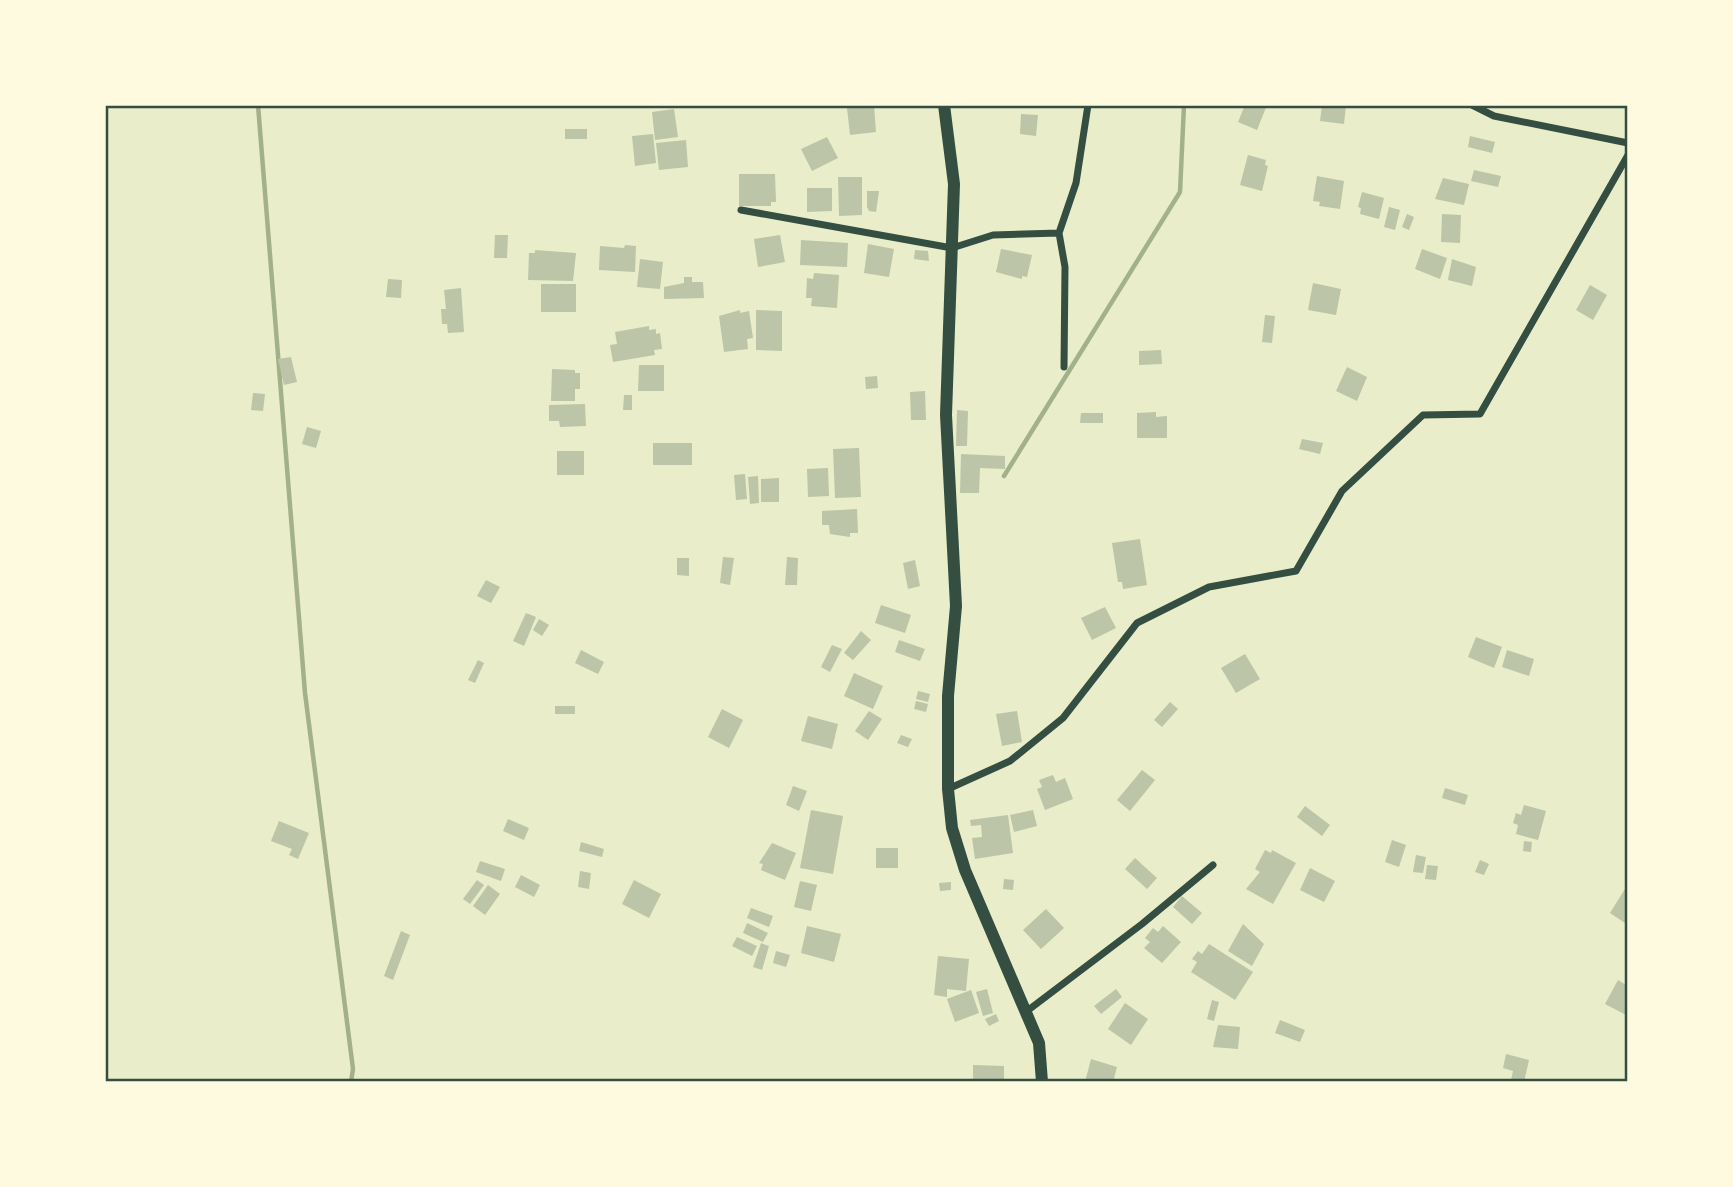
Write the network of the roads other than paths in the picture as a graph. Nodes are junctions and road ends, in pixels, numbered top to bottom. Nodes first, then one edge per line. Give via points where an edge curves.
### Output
1 (944, 105) edge
2 (1088, 105) edge
3 (1472, 105) edge
4 (1628, 143) edge
5 (1628, 155) edge
6 (741, 210) dead end
7 (1059, 233) junction
8 (952, 248) junction
9 (1064, 367) dead end
10 (948, 789) junction
11 (1213, 865) dead end
12 (1027, 1011) junction
13 (1042, 1082) edge

1 - 8 street via 954,184
2 - 7 street via 1076,183
3 - 4 street via 1494,116
5 - 10 street via 1480,414 1423,415 1342,491 1296,571 1209,587 1137,623 1063,718 1010,761
6 - 8 street
7 - 8 street via 993,235
7 - 9 street via 1065,267
8 - 10 street via 946,415 956,606 948,696
10 - 12 street via 952,828 965,870
11 - 12 street
12 - 13 street via 1039,1043

